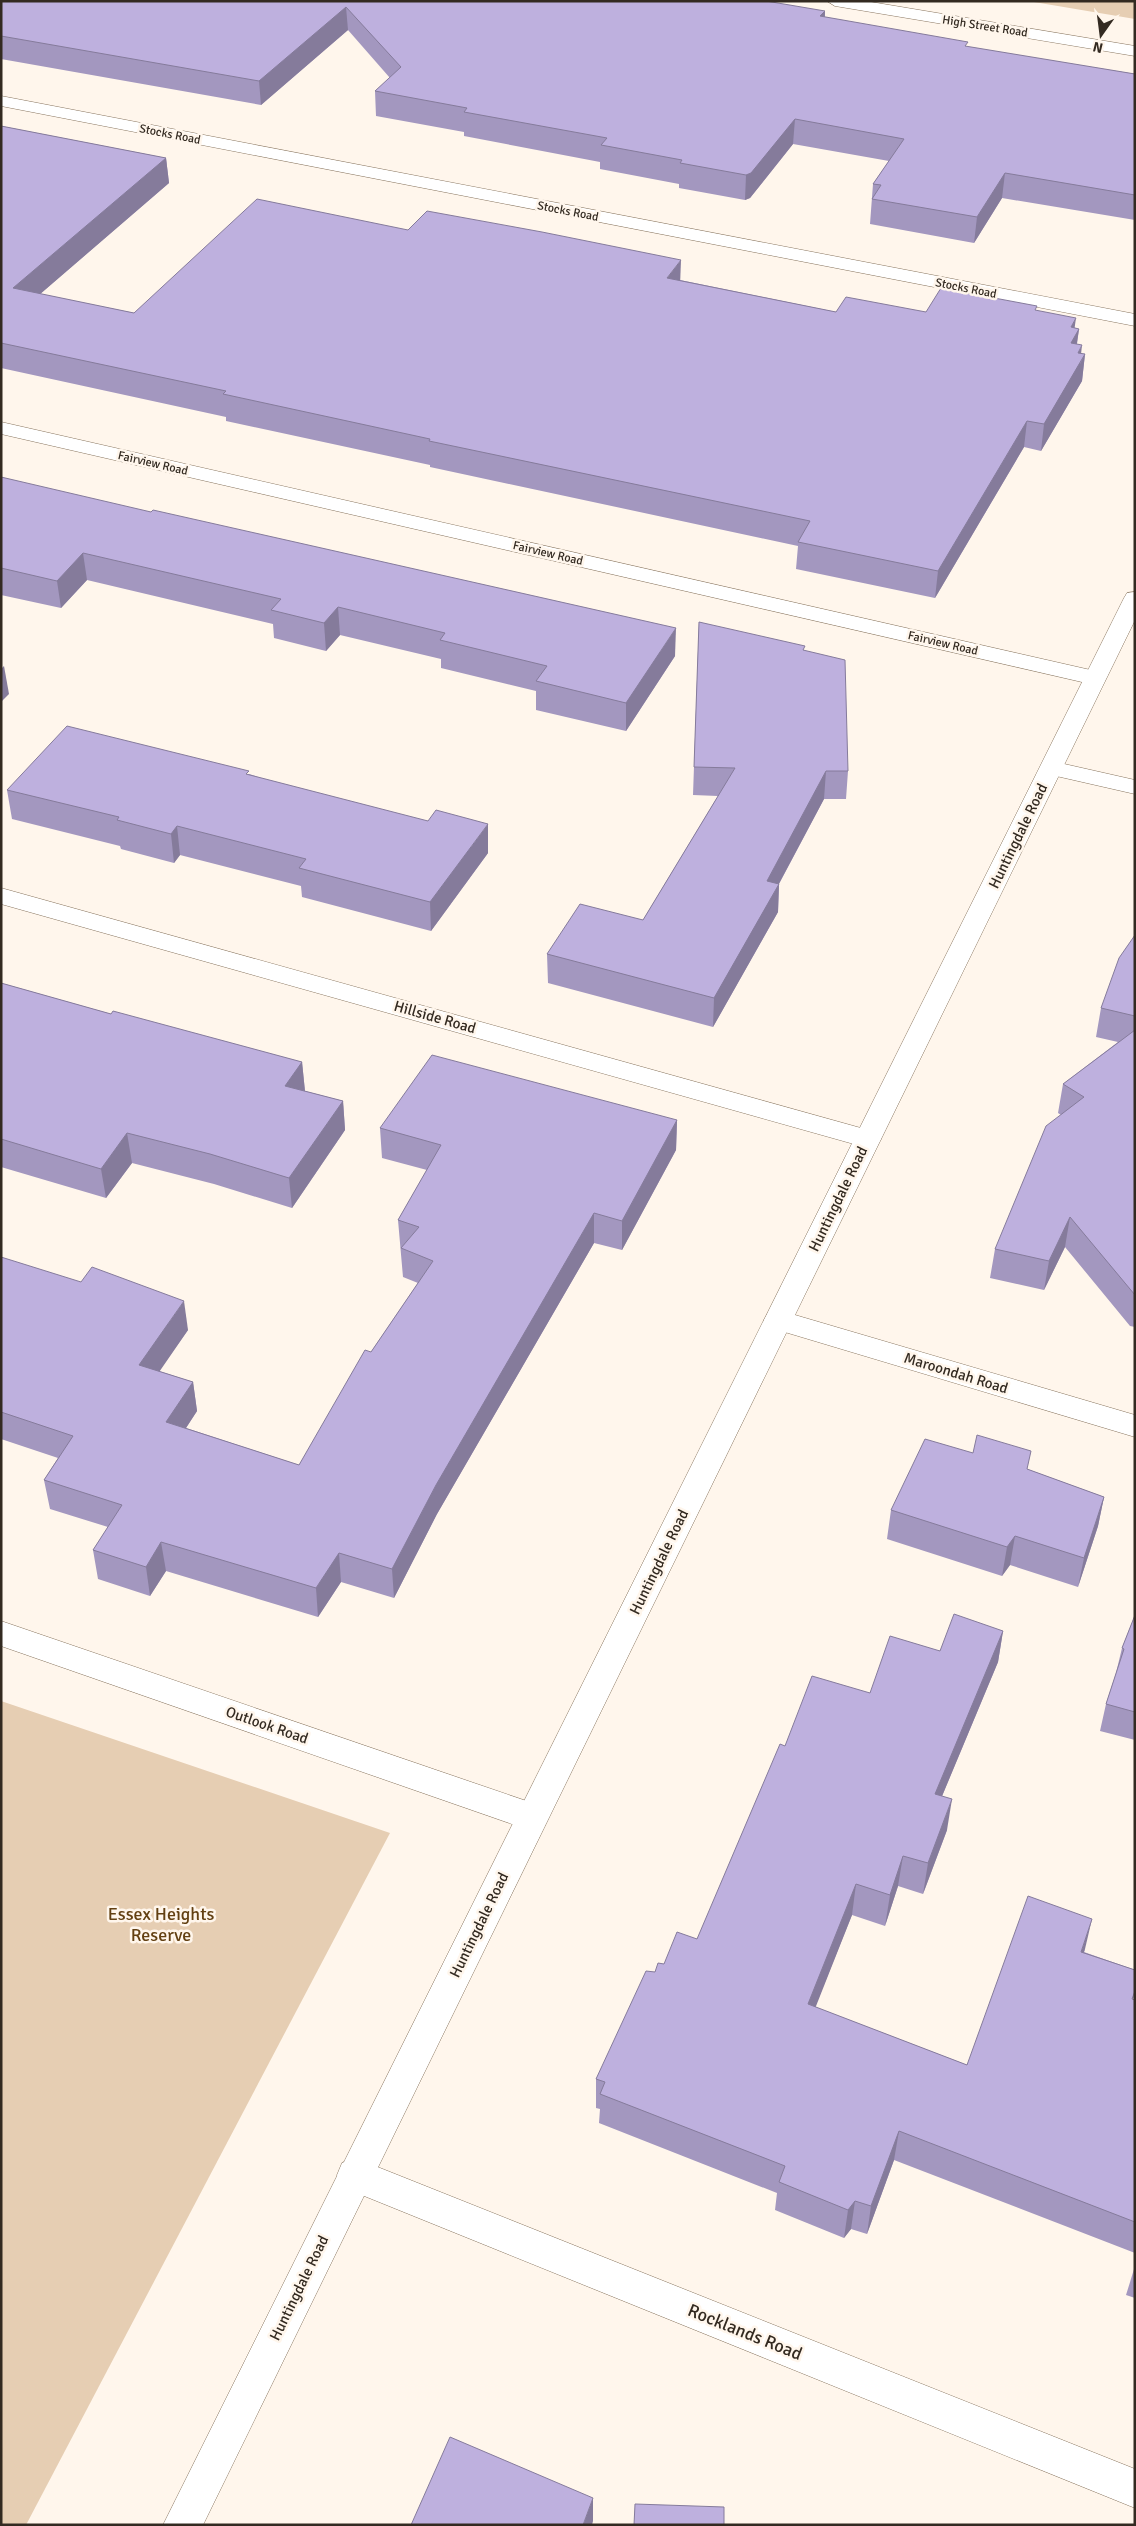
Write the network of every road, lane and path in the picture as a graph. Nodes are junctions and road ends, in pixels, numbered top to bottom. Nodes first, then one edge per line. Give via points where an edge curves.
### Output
1 (835, 1) edge
2 (1135, 51) edge
3 (1, 101) edge
4 (1135, 320) edge
5 (1, 428) edge
6 (1135, 598) edge
7 (1095, 678) junction
8 (1051, 768) junction
9 (1135, 787) edge
10 (1, 896) edge
11 (868, 1139) junction
12 (778, 1320) junction
13 (1135, 1426) edge
14 (1, 1634) edge
15 (532, 1817) junction
16 (355, 2175) junction
17 (1135, 2489) edge
18 (182, 2525) edge

1 - 2 street, High Street Road
3 - 4 street, Stocks Road
5 - 7 street, Fairview Road
6 - 7 street, Huntingdale Road
7 - 8 street, Huntingdale Road
8 - 9 street
8 - 11 street, Huntingdale Road
10 - 11 street, Hillside Road
11 - 12 street, Huntingdale Road
12 - 13 street, Maroondah Road
12 - 15 street, Huntingdale Road
14 - 15 street, Outlook Road
15 - 16 street, Huntingdale Road
16 - 17 street, Rocklands Road
16 - 18 street, Huntingdale Road

